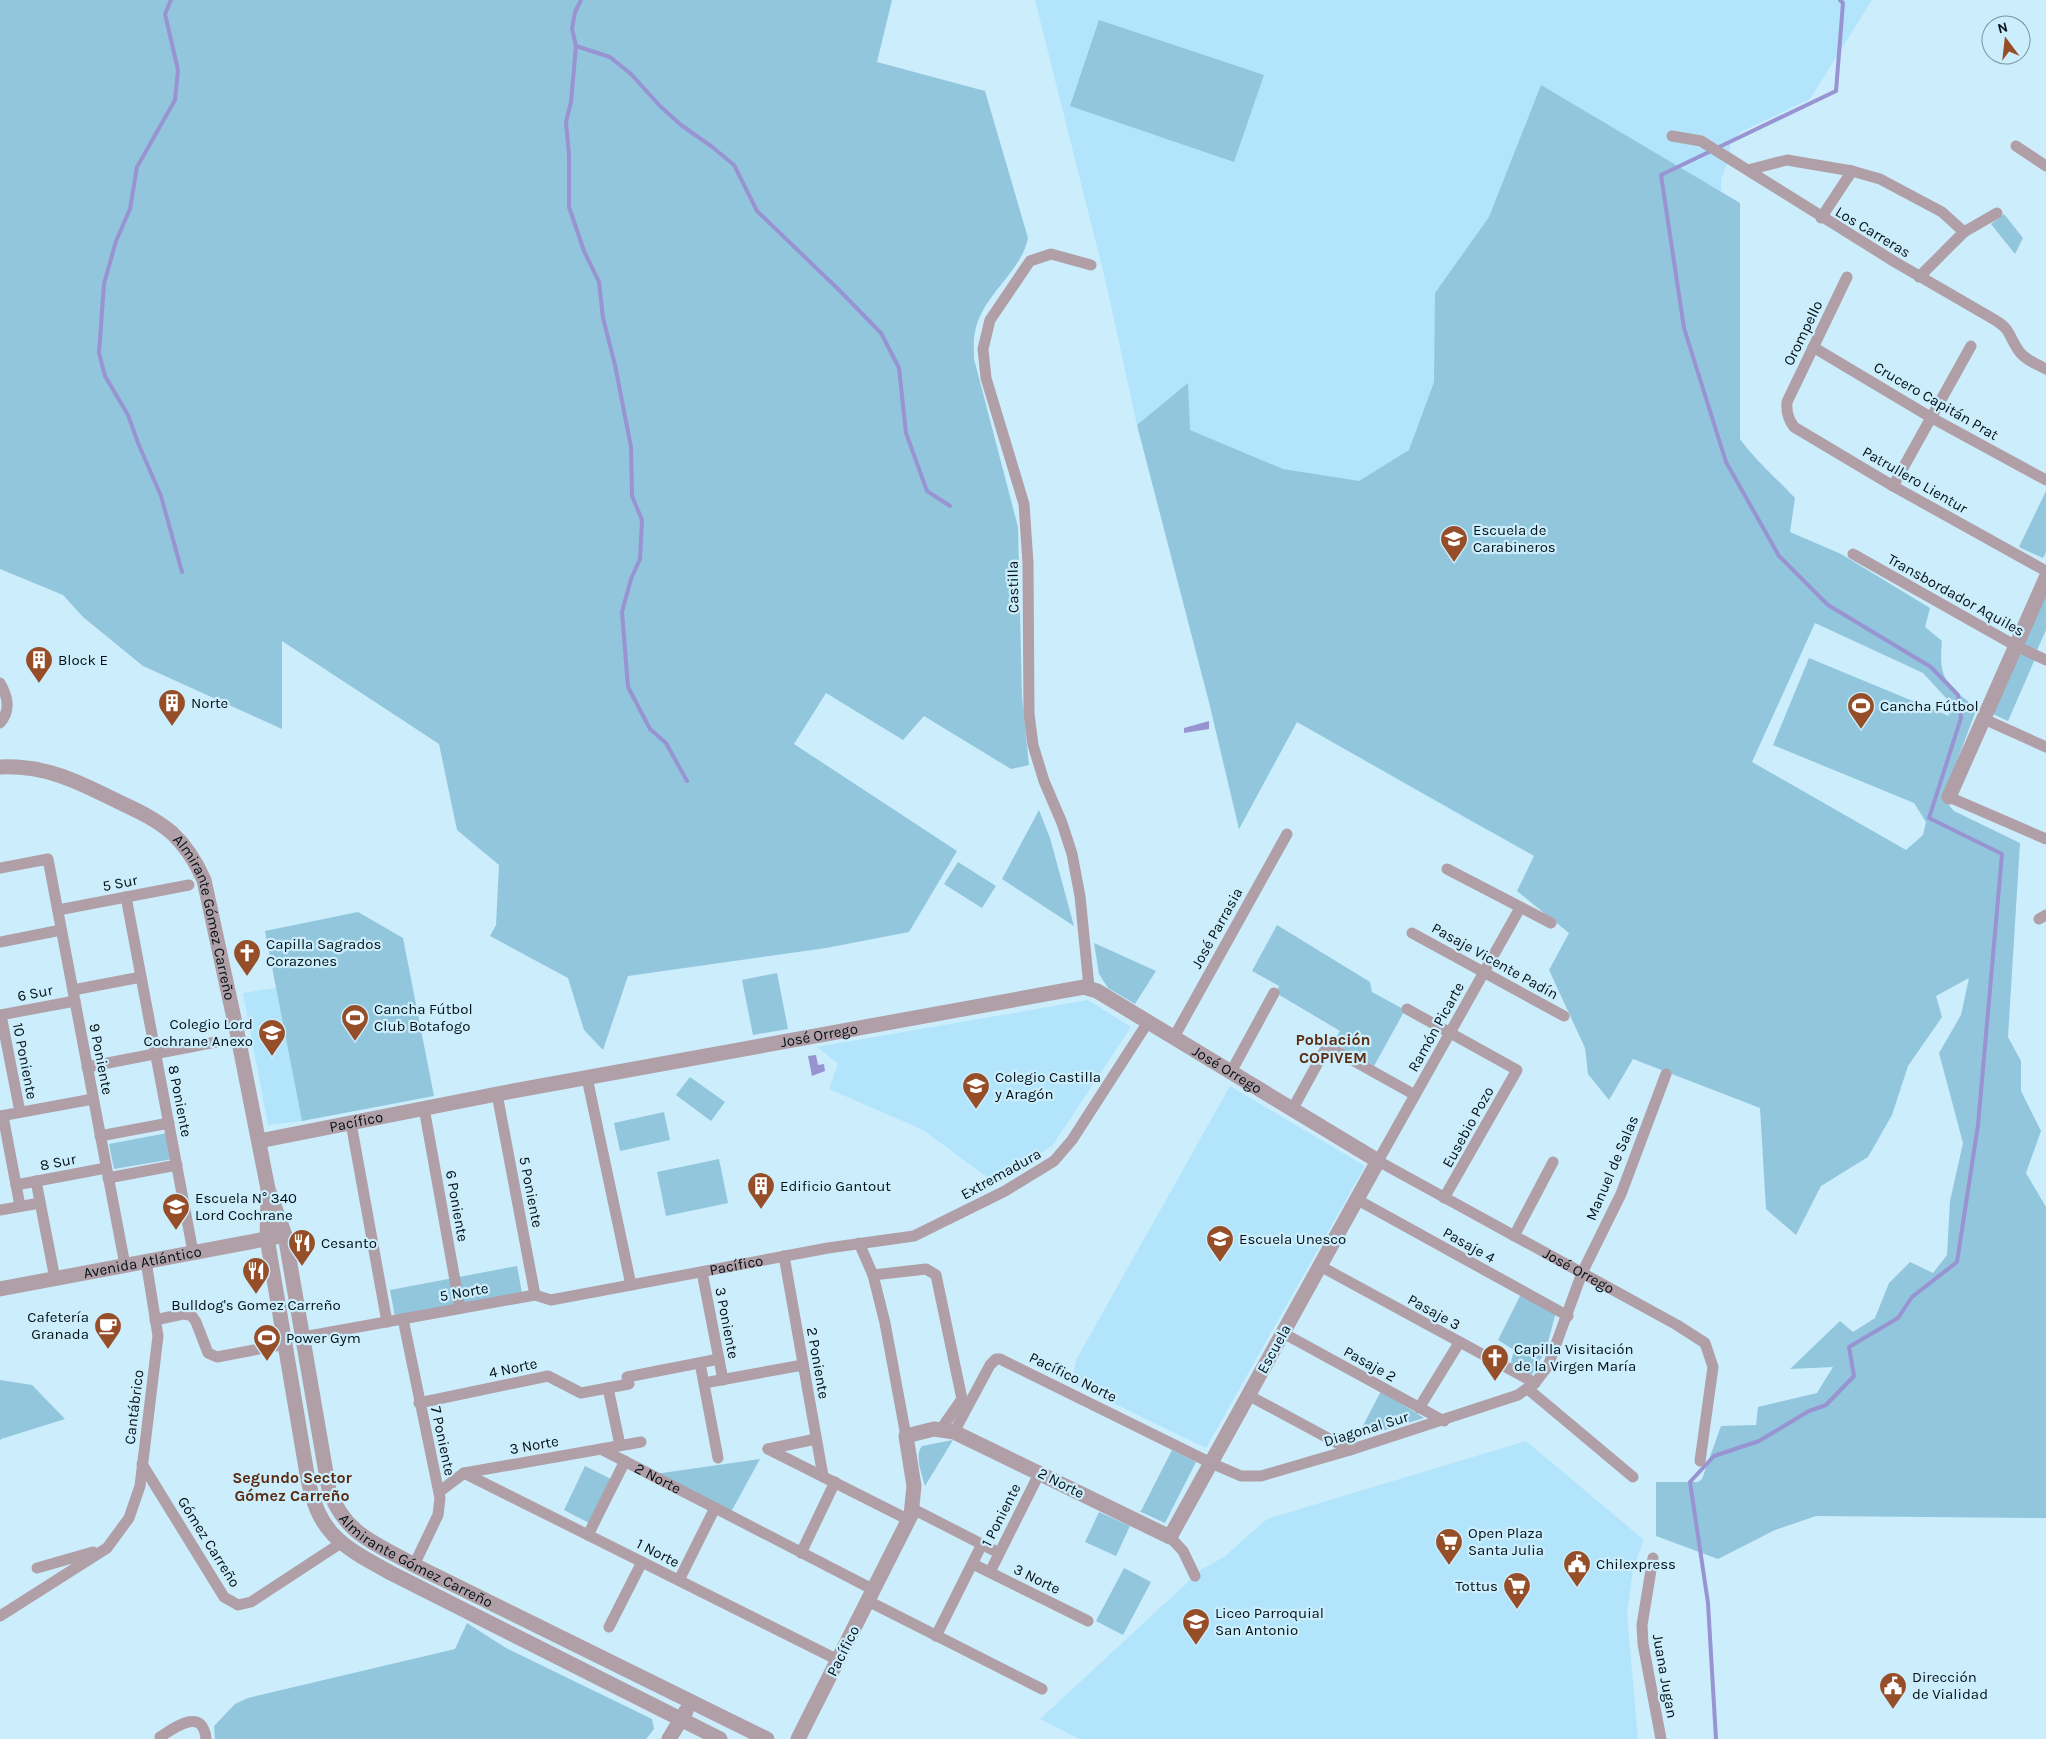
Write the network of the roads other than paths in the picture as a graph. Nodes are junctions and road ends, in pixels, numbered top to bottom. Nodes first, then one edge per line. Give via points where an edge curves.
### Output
1 (1672, 136) dead end
2 (2016, 146) dead end
3 (2046, 166) edge
4 (1748, 170) junction
5 (1852, 171) junction
6 (1997, 213) dead end
7 (1821, 218) junction
8 (1964, 232) junction
9 (1091, 266) dead end
10 (1846, 277) dead end
11 (1919, 277) junction
12 (1971, 346) dead end
13 (1813, 347) junction
14 (2046, 370) edge
15 (1787, 402) joint
16 (1932, 418) junction
17 (2046, 480) edge
18 (1893, 486) junction
19 (1853, 554) dead end
20 (2046, 571) edge
21 (2046, 578) edge
22 (2016, 646) junction
23 (2046, 660) edge
24 (0, 683) edge
25 (1984, 720) junction
26 (0, 723) edge
27 (2046, 747) edge
28 (0, 768) edge
29 (1949, 797) joint
30 (1287, 834) dead end
31 (2046, 839) edge
32 (0, 868) edge
33 (1447, 869) dead end
34 (189, 885) dead end
35 (126, 897) junction
36 (1520, 908) junction
37 (58, 910) junction
38 (1552, 923) dead end
39 (62, 930) junction
40 (1412, 933) dead end
41 (0, 942) edge
42 (1484, 972) junction
43 (141, 976) junction
44 (1089, 988) junction
45 (1274, 992) dead end
46 (74, 995) junction
47 (1406, 1009) dead end
48 (1, 1015) edge
49 (1564, 1016) dead end
50 (1148, 1022) junction
51 (1450, 1034) junction
52 (3, 1035) edge
53 (1174, 1037) junction
54 (216, 1042) dead end
55 (156, 1054) junction
56 (87, 1067) junction
57 (1231, 1072) junction
58 (1666, 1074) dead end
59 (587, 1078) junction
60 (497, 1094) junction
61 (1415, 1095) junction
62 (93, 1099) junction
63 (424, 1108) junction
64 (1292, 1110) junction
65 (20, 1112) junction
66 (1, 1116) edge
67 (169, 1123) junction
68 (351, 1123) junction
69 (100, 1136) junction
70 (259, 1141) junction
71 (1378, 1161) junction
72 (1553, 1162) dead end
73 (177, 1165) junction
74 (107, 1173) junction
75 (36, 1181) junction
76 (16, 1185) junction
77 (268, 1189) junction
78 (1444, 1198) junction
79 (1356, 1200) junction
80 (40, 1202) junction
81 (20, 1206) junction
82 (0, 1210) edge
83 (284, 1236) junction
84 (1514, 1236) junction
85 (267, 1238) junction
86 (859, 1244) junction
87 (193, 1252) junction
88 (784, 1256) junction
89 (146, 1261) junction
90 (125, 1265) junction
91 (1320, 1266) junction
92 (702, 1272) junction
93 (1582, 1273) junction
94 (873, 1275) junction
95 (55, 1278) junction
96 (631, 1285) junction
97 (0, 1289) edge
98 (535, 1295) junction
99 (460, 1308) junction
100 (1568, 1316) junction
101 (403, 1319) junction
102 (155, 1320) junction
103 (387, 1322) junction
104 (1283, 1332) junction
105 (302, 1337) junction
106 (1459, 1343) junction
107 (285, 1344) junction
108 (719, 1359) junction
109 (700, 1363) junction
110 (802, 1365) junction
111 (723, 1380) junction
112 (704, 1383) junction
113 (1531, 1386) junction
114 (608, 1388) junction
115 (1248, 1395) junction
116 (419, 1404) junction
117 (1419, 1408) junction
118 (1444, 1420) junction
119 (948, 1430) junction
120 (906, 1436) junction
121 (816, 1439) junction
122 (642, 1442) dead end
123 (620, 1445) junction
124 (601, 1449) junction
125 (1350, 1450) junction
126 (718, 1458) dead end
127 (625, 1461) junction
128 (1700, 1461) dead end
129 (1211, 1463) junction
130 (142, 1464) junction
131 (1040, 1472) junction
132 (464, 1473) junction
133 (823, 1476) junction
134 (1633, 1477) dead end
135 (835, 1482) junction
136 (438, 1492) junction
137 (715, 1508) junction
138 (911, 1515) junction
139 (588, 1535) junction
140 (1170, 1537) junction
141 (341, 1543) junction
142 (982, 1544) junction
143 (107, 1548) junction
144 (801, 1553) junction
145 (1000, 1553) junction
146 (1653, 1558) dead end
147 (642, 1562) junction
148 (973, 1564) junction
149 (414, 1565) junction
150 (37, 1568) dead end
151 (990, 1572) junction
152 (1195, 1576) dead end
153 (679, 1580) junction
154 (871, 1596) junction
155 (0, 1616) edge
156 (1088, 1621) dead end
157 (609, 1627) dead end
158 (936, 1636) junction
159 (838, 1660) junction
160 (1042, 1690) dead end
161 (691, 1701) junction
162 (682, 1719) junction
163 (160, 1738) dead end
164 (206, 1739) edge
165 (669, 1739) edge
166 (720, 1739) edge
167 (767, 1739) edge
168 (798, 1739) edge
169 (1661, 1739) edge

1 - 4 street, Los Carreras via 1700,141
2 - 3 street
4 - 5 street via 1787,160
4 - 7 street, Los Carreras
5 - 7 street
5 - 8 street via 1880,179 1942,212
6 - 8 street
7 - 11 street, Los Carreras
8 - 11 street
9 - 44 street, Castilla via 1051,254 1030,261 990,320 983,350 986,378 1024,504 1028,563 1029,714 1033,745 1072,854 1080,896
10 - 13 street, Orompello
11 - 14 street, Los Carreras via 2006,326 2022,355
12 - 16 street
13 - 15 street, Orompello
13 - 16 street, Crucero Capitán Prat
15 - 18 street, Patrullero Lientur via 1786,410 1794,427
16 - 17 street, Crucero Capitán Prat
16 - 18 street
18 - 20 street, Patrullero Lientur
19 - 22 street, Transbordador Aquiles
21 - 22 street
22 - 23 street, Transbordador Aquiles
22 - 25 street
24 - 26 street via 8,702
25 - 27 street
25 - 29 street
28 - 70 street, Almirante Gómez Carreño via 36,769 74,779 151,818 191,854 204,880
29 - 31 street
30 - 53 street, José Parrasia
32 - 37 street, 9 Poniente via 48,859
33 - 36 street
34 - 35 street, 5 Sur
35 - 37 street, 5 Sur
35 - 43 street, 8 Poniente
36 - 38 street
36 - 42 street, Ramón Picarte
37 - 39 street, 9 Poniente
39 - 41 street
39 - 46 street, 9 Poniente
40 - 42 street, Pasaje Vicente Padín
42 - 49 street, Pasaje Vicente Padín
42 - 51 street, Ramón Picarte
43 - 46 street, 6 Sur
43 - 55 street, 8 Poniente
44 - 50 street, José Orrego
44 - 59 street, José Orrego
45 - 57 street
46 - 48 street, 6 Sur
46 - 56 street, 9 Poniente
47 - 51 street
48 - 52 street, 10 Poniente
50 - 53 street, José Orrego
50 - 86 street, Extremadura via 1072,1140 1048,1166 914,1236
51 - 61 street, Ramón Picarte
51 - 78 street, Eusebio Pozo via 1517,1070
52 - 65 street, 10 Poniente
53 - 57 street, José Orrego
54 - 55 street
55 - 56 street
55 - 67 street, 8 Poniente
56 - 62 street, 9 Poniente
57 - 64 street, José Orrego
58 - 93 street, Manuel de Salas via 1620,1194
59 - 60 street, Pacífico
59 - 96 street
60 - 63 street, Pacífico
60 - 98 street, 5 Poniente
61 - 64 street via 1327,1046
61 - 71 street, Ramón Picarte
62 - 65 street
62 - 69 street, 9 Poniente
63 - 68 street, Pacífico
63 - 99 street, 6 Poniente
64 - 71 street, José Orrego
65 - 66 street
66 - 76 street
67 - 69 street
67 - 73 street, 8 Poniente
68 - 70 street, Pacífico
68 - 103 street
69 - 74 street, 9 Poniente
70 - 77 street, Almirante Gómez Carreño
71 - 78 street, José Orrego
71 - 79 street, Escuela
72 - 84 street
73 - 74 street, 8 Sur
73 - 87 street, 8 Poniente
74 - 75 street, 8 Sur
74 - 90 street, 9 Poniente
75 - 76 street, 8 Sur
75 - 80 street
76 - 81 street
77 - 83 street, Almirante Gómez Carreño
77 - 85 street, Almirante Gómez Carreño
78 - 84 street, José Orrego
79 - 91 street, Escuela
79 - 100 street, Pasaje 4
80 - 81 street
80 - 95 street
81 - 82 street
83 - 85 street, Avenida Atlántico
83 - 105 street, Almirante Gómez Carreño
84 - 93 street, José Orrego
85 - 87 street, Avenida Atlántico
85 - 107 street, Almirante Gómez Carreño
86 - 88 street, Pacífico
86 - 94 street, Pacífico
87 - 89 street, Avenida Atlántico
88 - 92 street, Pacífico
88 - 110 street, 2 Poniente
89 - 90 street, Avenida Atlántico
89 - 102 street, Cantábrico
90 - 95 street, Avenida Atlántico
91 - 104 street, Escuela
91 - 106 street, Pasaje 3
92 - 96 street, Pacífico
92 - 108 street, 3 Poniente
93 - 100 street
93 - 128 street, José Orrego via 1705,1342 1713,1367
94 - 119 street via 926,1269 936,1275 962,1399
94 - 120 street, Pacífico
95 - 97 street, Avenida Atlántico
96 - 98 street, 5 Norte via 550,1300
98 - 99 street, 5 Norte
99 - 101 street, 5 Norte
100 - 113 street via 1548,1366
101 - 103 street, 5 Norte
101 - 116 street, 7 Poniente
102 - 107 street via 183,1314 192,1316 208,1353 217,1357
102 - 130 street, Cantábrico via 158,1336
103 - 105 street, 5 Norte
104 - 115 street, Escuela
104 - 117 street, Pasaje 2
105 - 149 street, Almirante Gómez Carreño via 329,1490 334,1502 346,1523 362,1537
106 - 113 street, Pasaje 3
106 - 117 street
107 - 141 street, Almirante Gómez Carreño via 312,1498 322,1520
108 - 109 street, 4 Norte
108 - 111 street, 3 Poniente
109 - 112 street
109 - 114 street, 4 Norte via 627,1377 629,1384
110 - 111 street
110 - 121 street, 2 Poniente
111 - 112 street
112 - 126 street
113 - 118 street, Diagonal Sur via 1518,1394
113 - 134 street
114 - 116 street, 4 Norte via 581,1393 548,1376
114 - 123 street
115 - 125 street
115 - 129 street, Escuela
116 - 136 street, 7 Poniente
117 - 118 street, Pasaje 2
118 - 125 street, Diagonal Sur
119 - 120 street
119 - 129 street, Pacífico Norte via 990,1365 1000,1359
119 - 131 street, 2 Norte
120 - 138 street, Pacífico via 914,1486
121 - 133 street, 2 Poniente
121 - 133 street, 3 Norte via 768,1449
122 - 123 street, 3 Norte
123 - 124 street, 3 Norte
124 - 127 street, 2 Norte
124 - 132 street, 3 Norte
125 - 129 street, Diagonal Sur via 1254,1477 1241,1476
127 - 137 street, 2 Norte
127 - 139 street
129 - 140 street, Escuela
130 - 141 street, Gómez Carreño via 224,1597 238,1605 251,1602
130 - 143 street, Cantábrico via 134,1508
131 - 140 street, 2 Norte
131 - 145 street, 1 Poniente
132 - 136 street, 3 Norte
132 - 139 street, 1 Norte
133 - 135 street, 3 Norte
135 - 138 street, 3 Norte
135 - 144 street
136 - 149 street, 7 Poniente via 438,1515
137 - 144 street, 2 Norte
137 - 153 street
138 - 142 street, 3 Norte
138 - 154 street, Pacífico
139 - 147 street, 1 Norte
140 - 152 street, 2 Norte via 1183,1551
141 - 162 street, Almirante Gómez Carreño via 391,1573
142 - 145 street, 3 Norte
142 - 148 street, 1 Poniente
143 - 150 street
143 - 155 street, Cantábrico
144 - 154 street, 2 Norte
145 - 151 street, 1 Poniente
146 - 169 street, Juana Jugan via 1642,1625
147 - 153 street, 1 Norte
147 - 157 street
148 - 151 street, 3 Norte
148 - 158 street, 1 Poniente
149 - 161 street, Almirante Gómez Carreño
151 - 156 street, 3 Norte
153 - 159 street, 1 Norte
154 - 158 street, 2 Norte
154 - 159 street, Pacífico
158 - 160 street, 2 Norte
159 - 168 street, Pacífico
161 - 162 street
161 - 167 street, Almirante Gómez Carreño
162 - 165 street
162 - 166 street, Almirante Gómez Carreño
163 - 164 street via 192,1721 200,1724

